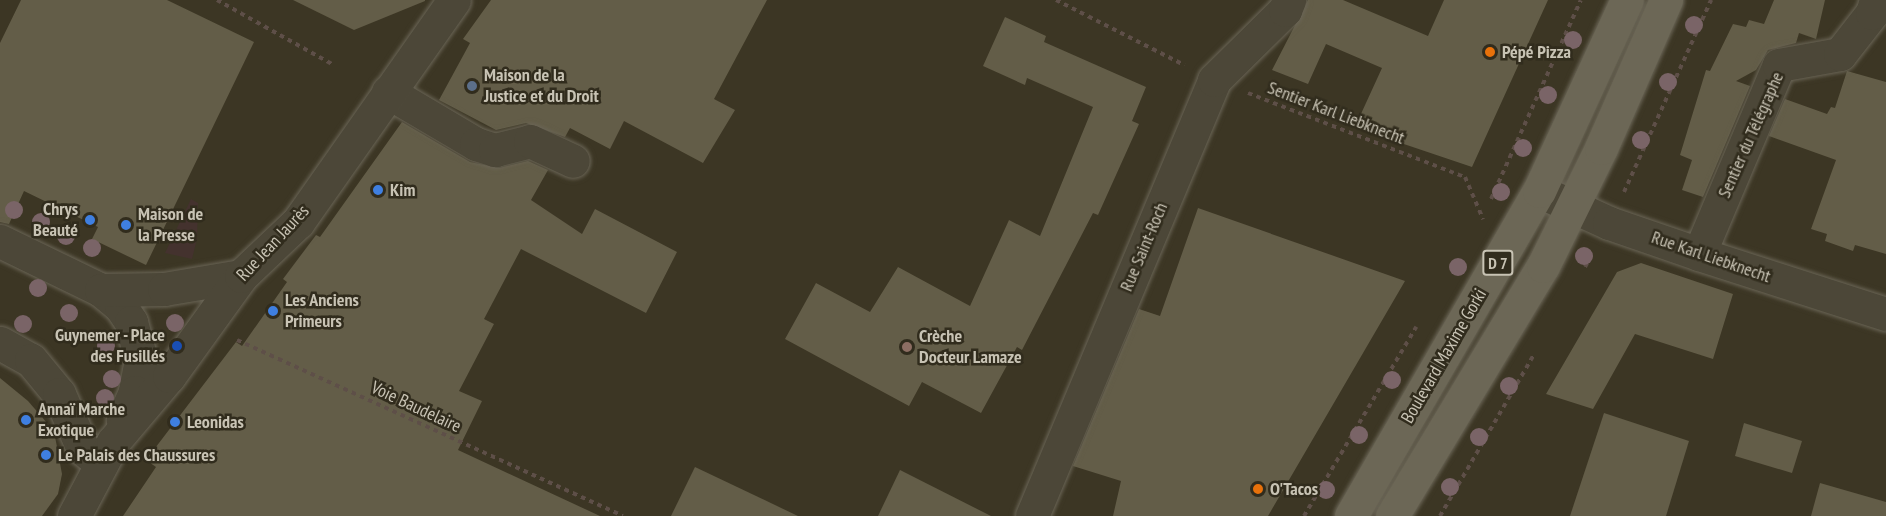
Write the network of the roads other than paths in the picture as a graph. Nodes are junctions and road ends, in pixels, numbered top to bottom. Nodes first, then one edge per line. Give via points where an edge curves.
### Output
1 (454, 0) edge
2 (1289, 0) edge
3 (1627, 0) edge
4 (1666, 0) edge
5 (1876, 0) edge
6 (388, 92) junction
7 (573, 161) dead end
8 (1539, 191) junction
9 (1574, 208) junction
10 (0, 242) edge
11 (1699, 254) junction
12 (241, 276) junction
13 (101, 291) junction
14 (1886, 314) edge
15 (0, 343) edge
16 (107, 453) junction
17 (74, 516) edge
18 (1032, 516) edge
19 (1351, 516) edge
20 (1392, 516) edge

1 - 6 street, Rue Jean Jaurès
2 - 18 street, Rue Saint-Roch via 1284,10 1214,80
3 - 8 main road, Boulevard Maxime Gorki / D 7
4 - 9 main road, Boulevard Maxime Gorki / D 7
5 - 11 street, Sentier du Télégraphe via 1872,13 1840,54 1779,65
6 - 7 street via 476,144 495,150 530,141
6 - 12 street, Rue Jean Jaurès via 298,222
8 - 9 street, Rue Karl Liebknecht
8 - 19 main road, Boulevard Maxime Gorki / D 7
9 - 11 street, Rue Karl Liebknecht
9 - 20 main road, Boulevard Maxime Gorki / D 7
10 - 13 street
11 - 14 street, Rue Karl Liebknecht
12 - 13 street via 164,289
12 - 16 street, Rue Jean Jaurès via 196,341
13 - 16 street via 121,307 131,322 141,360 135,392
15 - 16 street via 31,360 59,394 83,449
16 - 17 street, Rue Jean Jaurès

